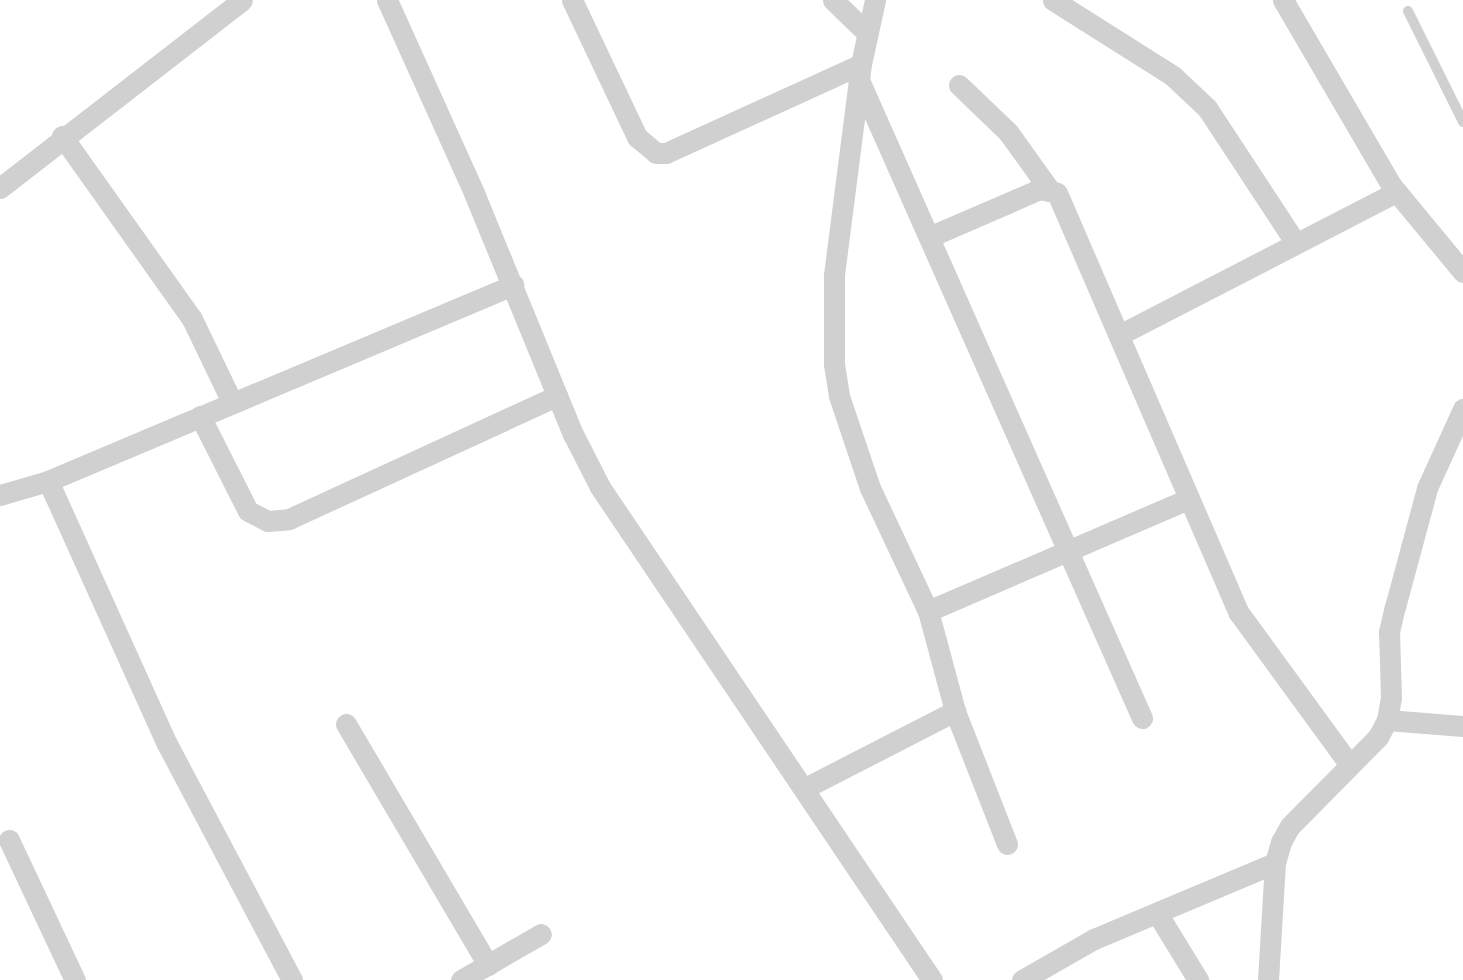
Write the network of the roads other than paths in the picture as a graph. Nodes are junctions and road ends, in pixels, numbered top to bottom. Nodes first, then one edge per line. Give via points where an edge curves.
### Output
1 (242, 0) edge
2 (387, 0) edge
3 (572, 0) edge
4 (833, 0) edge
5 (875, 0) edge
6 (1053, 0) edge
7 (1283, 0) edge
8 (1408, 10) dead end
9 (866, 32) junction
10 (860, 72) junction
11 (959, 85) dead end
12 (1463, 122) edge
13 (62, 136) junction
14 (0, 188) edge
15 (1049, 189) junction
16 (1396, 192) junction
17 (929, 237) junction
18 (1295, 242) junction
19 (1463, 272) edge
20 (513, 285) junction
21 (1121, 334) junction
22 (557, 396) junction
23 (232, 402) junction
24 (1463, 409) edge
25 (200, 416) junction
26 (48, 481) junction
27 (0, 495) edge
28 (1188, 499) junction
29 (1065, 552) junction
30 (928, 611) junction
31 (955, 710) junction
32 (1142, 718) dead end
33 (1387, 720) junction
34 (346, 724) dead end
35 (1463, 726) edge
36 (1350, 765) junction
37 (805, 788) junction
38 (9, 840) dead end
39 (1007, 844) dead end
40 (1275, 863) junction
41 (1157, 913) junction
42 (541, 934) dead end
43 (488, 965) junction
44 (1054, 972) edge
45 (75, 980) edge
46 (292, 980) edge
47 (461, 980) edge
48 (932, 980) edge
49 (1023, 980) edge
50 (1198, 980) edge
51 (1268, 980) edge

1 - 13 street
2 - 20 street
3 - 10 street via 637,137 656,153 666,153
4 - 9 street
5 - 9 street
6 - 18 street via 1173,76 1207,108
7 - 16 street
8 - 12 lane
9 - 10 street
10 - 17 street
10 - 30 street via 834,276 834,364 839,396 870,488
11 - 15 street via 1008,132
13 - 14 street
13 - 23 street via 192,319
15 - 17 street
15 - 21 street via 1062,200
16 - 18 street
16 - 19 street
17 - 29 street
18 - 21 street
20 - 22 street
20 - 23 street
21 - 28 street
22 - 25 street via 289,519 268,522 248,512
22 - 37 street via 607,498
23 - 25 street
24 - 33 street via 1427,488 1395,607 1389,632
25 - 26 street
26 - 27 street
26 - 46 street via 166,742
28 - 29 street
28 - 36 street via 1239,613
29 - 30 street
29 - 32 street
30 - 31 street
31 - 37 street
31 - 39 street
33 - 35 street
33 - 36 street
34 - 43 street
36 - 40 street via 1290,826
37 - 48 street
38 - 45 street
40 - 41 street
40 - 51 street
41 - 44 street via 1094,939
41 - 50 street
42 - 43 street
43 - 47 street
44 - 49 street

